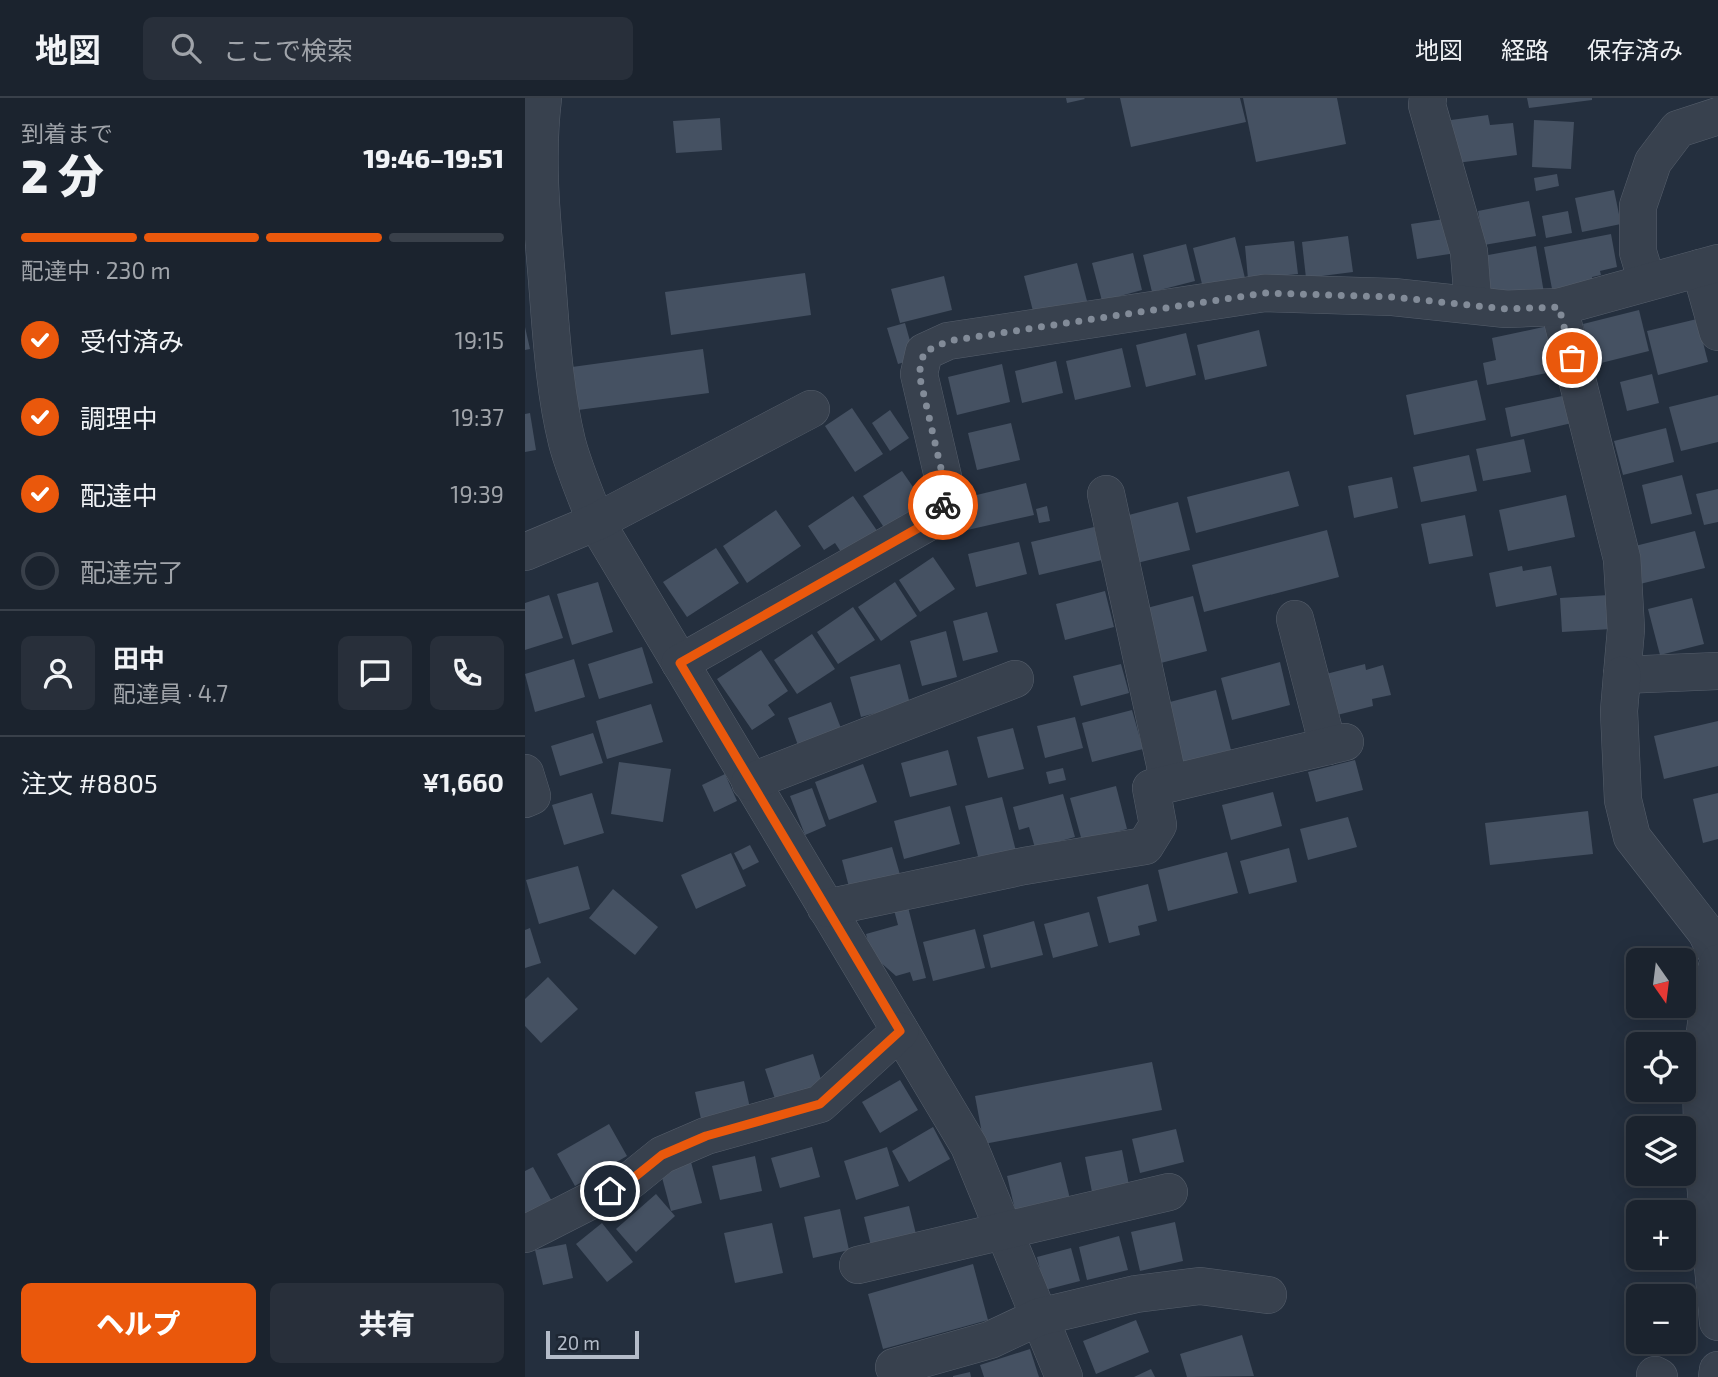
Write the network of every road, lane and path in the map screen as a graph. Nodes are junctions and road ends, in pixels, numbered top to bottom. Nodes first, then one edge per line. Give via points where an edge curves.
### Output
1 (543, 98) edge
2 (1428, 98) edge
3 (1718, 116) edge
4 (533, 203) edge
5 (1709, 265) edge
6 (1647, 282) junction
7 (1473, 303) junction
8 (1559, 307) junction
9 (1718, 332) edge
10 (539, 371) edge
11 (811, 409) dead end
12 (1106, 494) dead end
13 (596, 522) junction
14 (525, 552) edge
15 (1295, 618) dead end
16 (680, 663) junction
17 (1718, 671) edge
18 (1622, 675) junction
19 (1015, 679) dead end
20 (525, 773) edge
21 (750, 782) junction
22 (1170, 783) junction
23 (525, 799) edge
24 (826, 908) junction
25 (1718, 956) edge
26 (1718, 963) edge
27 (900, 1031) junction
28 (1169, 1192) dead end
29 (1005, 1231) junction
30 (525, 1234) edge
31 (858, 1265) dead end
32 (1268, 1295) dead end
33 (1039, 1317) junction
34 (1718, 1322) edge
35 (894, 1367) dead end
36 (1718, 1370) edge
37 (1064, 1377) edge
38 (1717, 1377) edge

1 - 4 street
2 - 7 street via 1469,252
3 - 6 street via 1678,129 1653,162 1638,206 1638,252
4 - 10 street
5 - 6 street
5 - 9 street
6 - 8 street
7 - 8 street via 1506,309
7 - 16 street via 1265,293 948,341 924,352 919,374 943,477 943,507 927,523
8 - 18 street via 1622,559 1626,629
10 - 13 street
11 - 13 street
12 - 22 street
13 - 14 street
13 - 16 street
15 - 22 street via 1337,744
16 - 21 street
17 - 18 street
18 - 25 street via 1623,800 1632,837 1706,932
19 - 21 street
20 - 23 street via 532,796
21 - 24 street
22 - 24 street via 1151,788 1158,825 1145,846
24 - 27 street
26 - 34 street via 1702,1040 1702,1066
27 - 29 street via 969,1146
27 - 30 street via 820,1104 706,1136 662,1155 631,1180
28 - 29 street
29 - 31 street
29 - 33 street
32 - 33 street via 1200,1286 1136,1294
33 - 35 street via 991,1339
33 - 37 street
36 - 38 street

